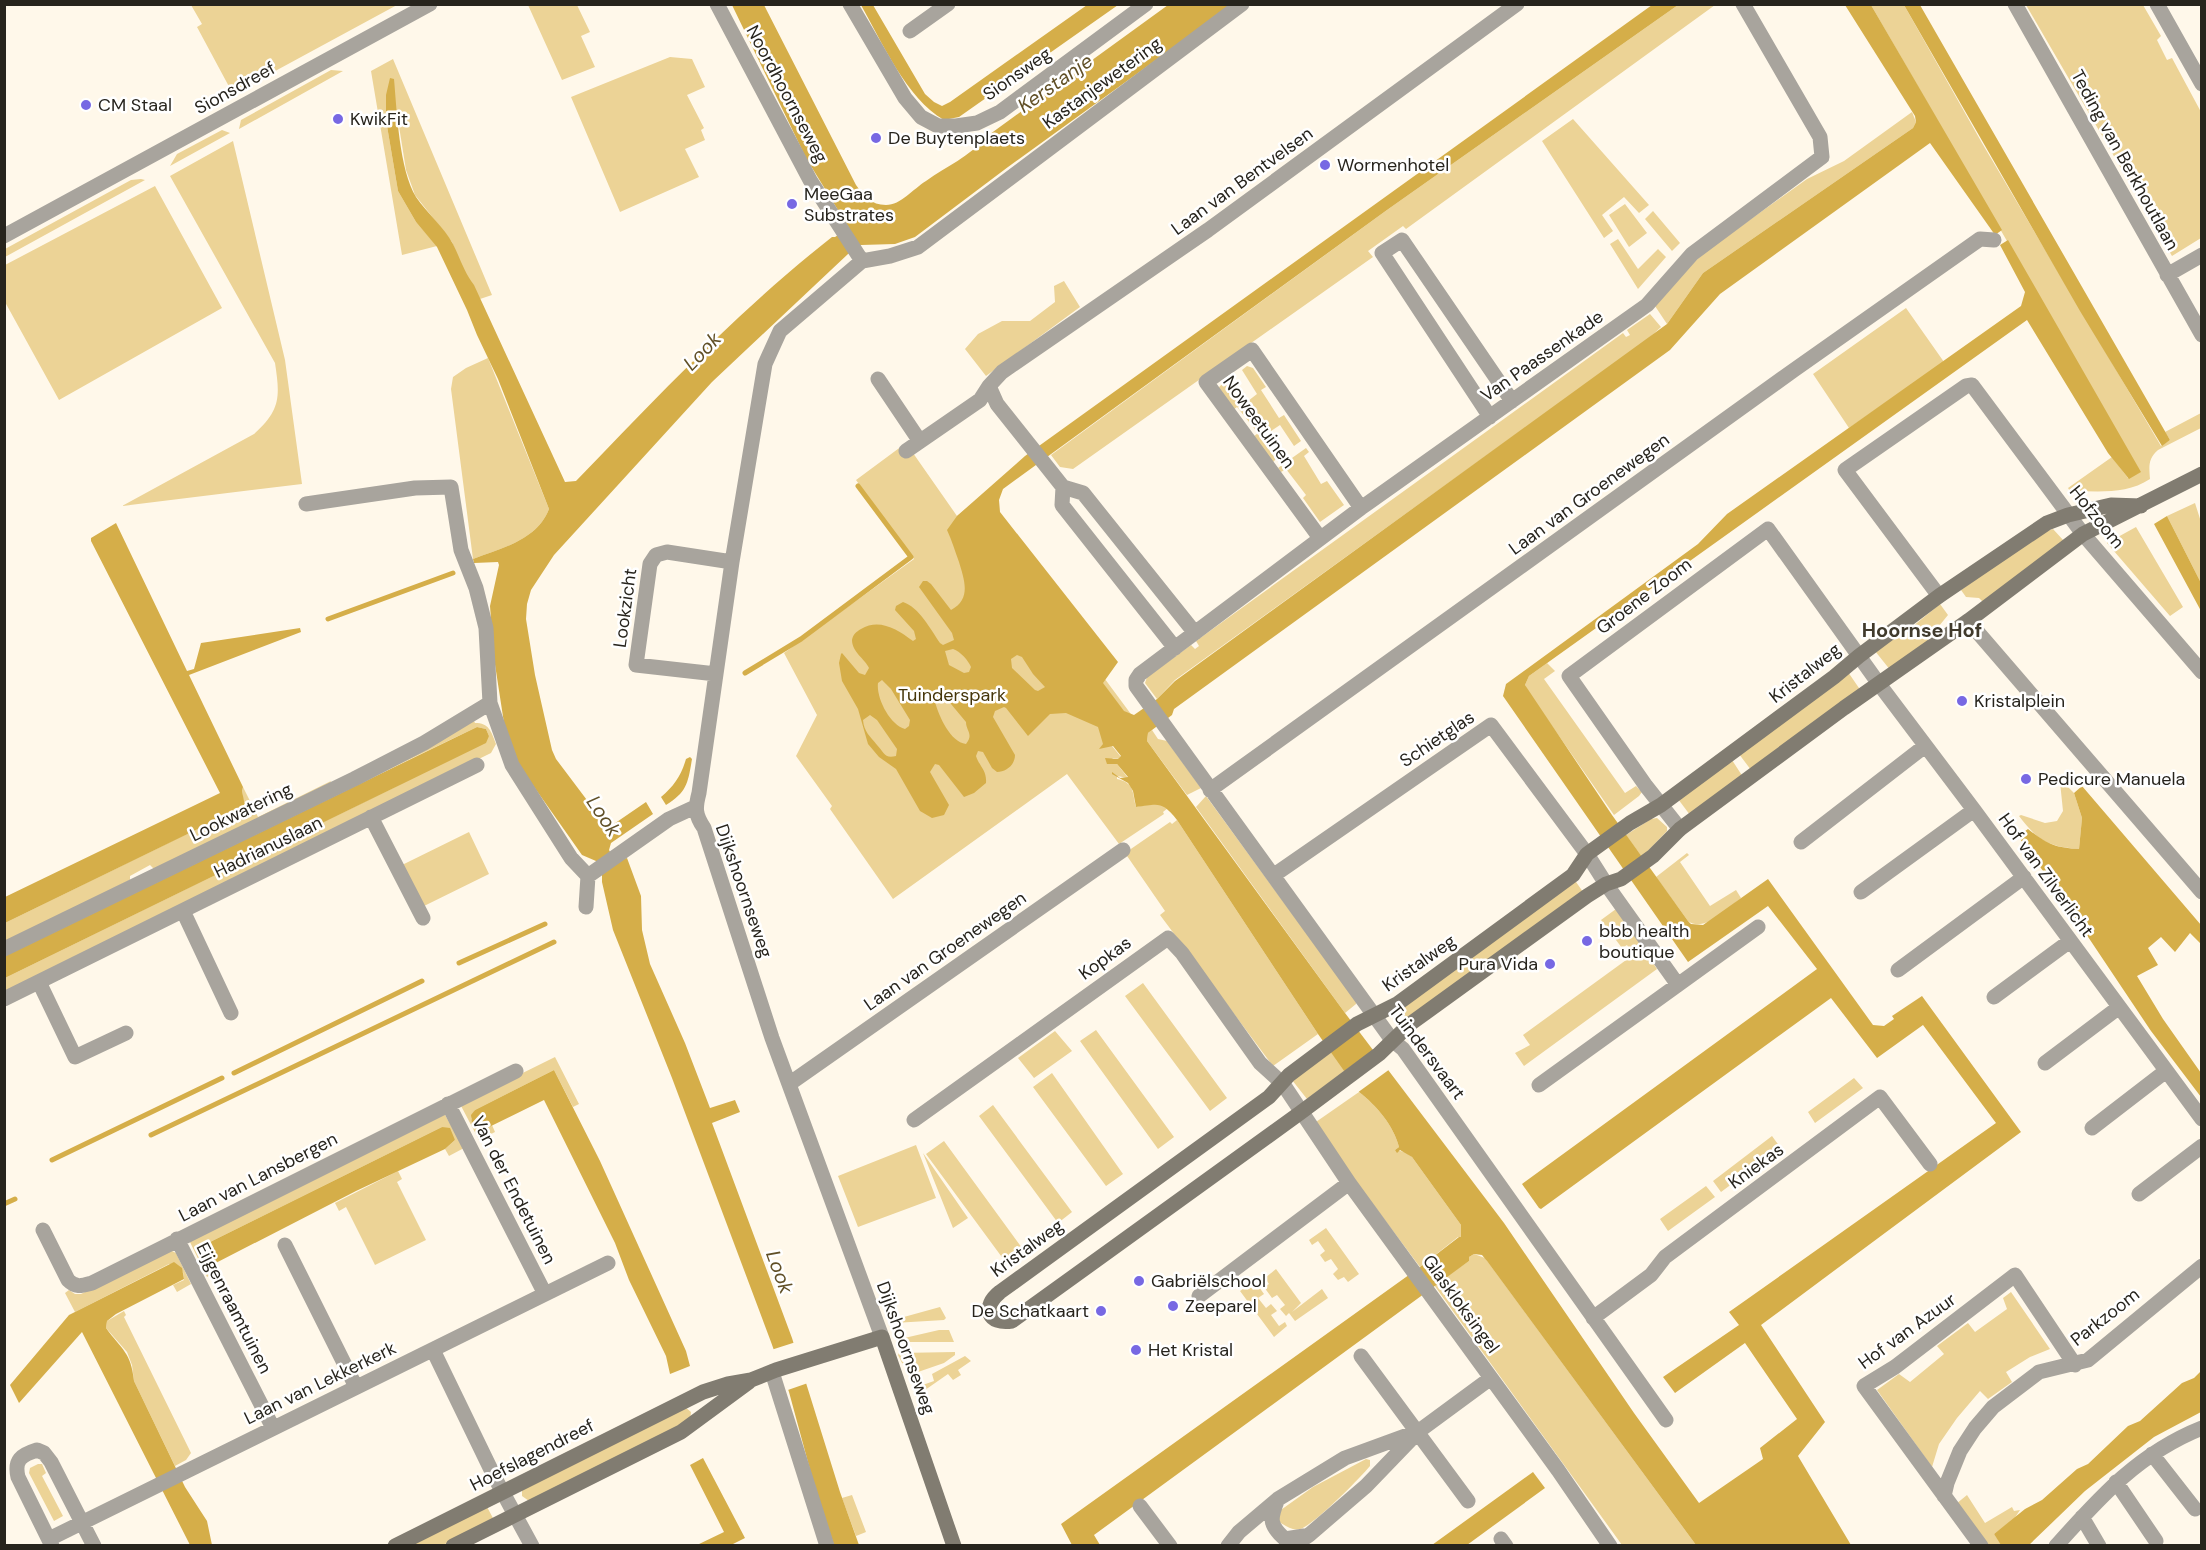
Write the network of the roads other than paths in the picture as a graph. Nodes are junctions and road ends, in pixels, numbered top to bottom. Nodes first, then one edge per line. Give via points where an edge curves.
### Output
1 (717, 4) edge
2 (850, 4) edge
3 (948, 4) edge
4 (1146, 4) edge
5 (1242, 4) edge
6 (1517, 4) edge
7 (1743, 4) edge
8 (2015, 4) edge
9 (2157, 4) edge
10 (425, 6) edge
11 (910, 31) dead end
12 (2202, 84) edge
13 (4, 236) edge
14 (1994, 240) dead end
15 (2202, 255) edge
16 (859, 256) junction
17 (2167, 275) junction
18 (2202, 335) edge
19 (878, 379) dead end
20 (989, 386) junction
21 (1512, 401) junction
22 (1490, 417) junction
23 (919, 440) junction
24 (906, 451) dead end
25 (2202, 474) edge
26 (1062, 487) junction
27 (306, 504) dead end
28 (2141, 506) junction
29 (1361, 508) junction
30 (2068, 515) junction
31 (2083, 534) junction
32 (1320, 538) junction
33 (732, 562) junction
34 (1939, 596) junction
35 (1968, 621) junction
36 (1195, 633) junction
37 (1175, 648) junction
38 (1859, 656) junction
39 (2202, 672) edge
40 (716, 674) junction
41 (1136, 680) joint
42 (1879, 684) junction
43 (490, 703) junction
44 (1925, 746) junction
45 (477, 765) dead end
46 (1210, 790) junction
47 (1661, 805) junction
48 (695, 807) junction
49 (1974, 810) junction
50 (371, 817) junction
51 (1680, 829) junction
52 (1801, 843) dead end
53 (1123, 850) dead end
54 (1592, 851) junction
55 (592, 873) junction
56 (1274, 875) junction
57 (2024, 877) junction
58 (1606, 884) junction
59 (1861, 892) dead end
60 (2202, 892) edge
61 (586, 907) dead end
62 (183, 911) junction
63 (423, 918) dead end
64 (1758, 927) dead end
65 (2070, 941) junction
66 (4, 949) edge
67 (1898, 970) dead end
68 (39, 982) junction
69 (1678, 985) junction
70 (1994, 997) dead end
71 (4, 999) edge
72 (2118, 1008) junction
73 (231, 1013) dead end
74 (1375, 1015) junction
75 (126, 1033) dead end
76 (1392, 1040) junction
77 (2045, 1064) dead end
78 (516, 1071) dead end
79 (2166, 1071) junction
80 (1286, 1080) junction
81 (789, 1084) junction
82 (1539, 1085) dead end
83 (448, 1104) junction
84 (1305, 1108) junction
85 (2202, 1119) edge
86 (914, 1120) dead end
87 (2092, 1128) dead end
88 (2202, 1146) edge
89 (1930, 1164) dead end
90 (1349, 1183) junction
91 (2139, 1194) dead end
92 (43, 1230) dead end
93 (177, 1239) junction
94 (285, 1245) dead end
95 (608, 1263) dead end
96 (2202, 1266) edge
97 (545, 1294) junction
98 (1199, 1296) dead end
99 (1593, 1318) junction
100 (882, 1337) junction
101 (432, 1350) junction
102 (1361, 1356) dead end
103 (2075, 1365) junction
104 (774, 1371) junction
105 (1491, 1378) junction
106 (751, 1380) junction
107 (356, 1387) junction
108 (687, 1400) junction
109 (1666, 1420) dead end
110 (700, 1421) junction
111 (273, 1428) junction
112 (1419, 1431) junction
113 (2199, 1433) edge
114 (2152, 1454) junction
115 (2116, 1482) junction
116 (503, 1492) junction
117 (1944, 1496) junction
118 (1278, 1499) junction
119 (1468, 1501) dead end
120 (1140, 1506) dead end
121 (2195, 1509) dead end
122 (516, 1514) junction
123 (2082, 1517) junction
124 (82, 1523) junction
125 (1309, 1535) junction
126 (50, 1542) edge
127 (2156, 1542) dead end
128 (94, 1545) edge
129 (395, 1545) edge
130 (453, 1545) edge
131 (532, 1545) edge
132 (827, 1545) edge
133 (954, 1545) edge
134 (1170, 1545) edge
135 (1228, 1545) edge
136 (1293, 1545) edge
137 (1610, 1545) edge
138 (1981, 1545) edge
139 (2056, 1545) edge
140 (2099, 1545) edge

1 - 16 street, Noordhoornseweg via 810,180
2 - 4 street, Sionsweg via 905,98 921,117 938,126 977,123 1000,112
3 - 11 street
5 - 16 street, Kastanjewetering via 918,247 890,256
6 - 20 street, Laan van Bentvelsen via 1208,230 1002,372
7 - 21 street, Van Paassenkade via 1820,137 1822,157 1692,254 1647,305
8 - 17 street, Teding van Berkhoutlaan
9 - 12 street
10 - 13 street, Sionsdreef
14 - 46 street, Laan van Groenewegen via 1980,239
15 - 17 street
16 - 33 street, Dijkshoornseweg via 780,331 765,364
17 - 18 street, Teding van Berkhoutlaan
19 - 23 street
20 - 23 street, Laan van Bentvelsen via 980,400
20 - 26 street via 997,404
21 - 22 street, Van Paassenkade
21 - 22 street via 1402,240 1382,253
22 - 29 street, Van Paassenkade
23 - 24 street, Laan van Bentvelsen
25 - 28 street, Kristalweg
26 - 36 street via 1083,493
26 - 37 street via 1062,505
27 - 43 street via 415,488 451,487 461,550 486,628
28 - 30 street, Kristalweg via 2111,505
28 - 31 street, Kristalweg
29 - 32 street, Van Paassenkade
29 - 32 street, Noweetuinen via 1252,350 1206,382
30 - 31 street, Hofzoom
30 - 34 street, Kristalweg via 2047,523
30 - 34 street, Hofzoom via 1976,388 1966,386 1845,470
31 - 35 street, Kristalweg
31 - 39 street, Hofzoom
32 - 36 street, Van Paassenkade
33 - 40 street, Dijkshoornseweg
33 - 40 street, Lookzicht via 667,552 656,555 650,564 636,665
34 - 38 street, Kristalweg
35 - 42 street, Kristalweg
35 - 60 street
36 - 37 street, Van Paassenkade
37 - 41 street, Van Paassenkade
38 - 42 street, Hof van Zilverlicht
38 - 47 street, Kristalweg
38 - 47 street, Groene Zoom via 1768,528 1569,676
40 - 48 street, Dijkshoornseweg
41 - 46 street, Tuindersvaart via 1136,686
42 - 44 street, Hof van Zilverlicht
42 - 51 street, Kristalweg
43 - 55 street via 512,765 571,858
43 - 66 street, Lookwatering via 424,743
44 - 49 street, Hof van Zilverlicht
44 - 52 street
45 - 50 street, Hadrianuslaan
46 - 56 street, Tuindersvaart
47 - 51 street, Groene Zoom
47 - 54 street, Kristalweg
48 - 55 street via 669,819
48 - 81 street, Dijkshoornseweg
49 - 57 street, Hof van Zilverlicht
49 - 59 street
50 - 62 street, Hadrianuslaan
50 - 63 street
51 - 58 street, Kristalweg via 1653,856 1621,879
53 - 81 street, Laan van Groenewegen
54 - 56 street, Schietglas via 1491,725
54 - 58 street, Schietglas
54 - 74 street, Kristalweg via 1573,875 1397,1004
55 - 61 street
56 - 74 street, Tuindersvaart
57 - 65 street, Hof van Zilverlicht
57 - 67 street
58 - 69 street, Schietglas
58 - 76 street, Kristalweg
62 - 68 street, Hadrianuslaan
62 - 73 street
64 - 69 street
65 - 70 street
65 - 72 street, Hof van Zilverlicht
68 - 71 street, Hadrianuslaan
68 - 75 street via 75,1057
69 - 82 street
72 - 77 street
72 - 79 street, Hof van Zilverlicht
74 - 76 street, Tuindersvaart
74 - 80 street, Kristalweg via 1357,1024
76 - 84 street, Kristalweg via 1379,1054
76 - 99 street, Tuindersvaart via 1403,1049
78 - 83 street, Laan van Lansbergen
79 - 85 street, Hof van Zilverlicht
79 - 87 street
80 - 84 street, Glaskloksingel
80 - 84 street, Kristalweg via 1269,1097 992,1298 989,1314 1002,1323 1012,1321
80 - 86 street, Kopkas via 1260,1063 1168,938
81 - 100 street, Dijkshoornseweg
83 - 93 street, Laan van Lansbergen
83 - 97 street, Van der Endetuinen
84 - 90 street, Glaskloksingel
88 - 91 street
89 - 99 street, Kniekas via 1880,1098 1665,1257 1651,1275
90 - 98 street
90 - 105 street, Glaskloksingel
92 - 93 street, Laan van Lansbergen via 68,1280 80,1287
93 - 111 street, Eijgenraamtuinen
94 - 107 street
95 - 97 street, Laan van Lekkerkerk
96 - 103 street, Parkzoom via 2088,1360
97 - 101 street, Laan van Lekkerkerk
99 - 109 street, Tuindersvaart
100 - 104 street, Hoefslagendreef
100 - 133 street, Dijkshoornseweg
101 - 107 street, Laan van Lekkerkerk
101 - 116 street
102 - 112 street
103 - 117 street, Parkzoom via 2039,1372 1993,1407 1960,1451
103 - 117 street, Hof van Azuur via 2015,1275 1895,1367 1864,1386
104 - 106 street, Hoefslagendreef
104 - 132 street
105 - 112 street
105 - 137 street, Glaskloksingel
106 - 108 street, Hoefslagendreef via 728,1384
106 - 110 street, Hoefslagendreef
107 - 111 street, Laan van Lekkerkerk
108 - 110 street via 694,1404
108 - 116 street, Hoefslagendreef
110 - 122 street, Hoefslagendreef
111 - 124 street, Laan van Lekkerkerk
112 - 118 street via 1345,1458
112 - 119 street
112 - 125 street via 1366,1486
113 - 114 street via 2182,1436
114 - 115 street
114 - 121 street
115 - 123 street
115 - 127 street
116 - 122 street
116 - 129 street, Hoefslagendreef
117 - 138 street, Hof van Azuur
118 - 125 street via 1271,1518 1275,1531 1284,1539
118 - 135 street
120 - 134 street
122 - 130 street, Hoefslagendreef
122 - 131 street
123 - 139 street
123 - 140 street
124 - 126 street, Laan van Lekkerkerk
124 - 126 street via 51,1462 37,1450 28,1453 16,1467 18,1477
124 - 128 street
125 - 136 street

